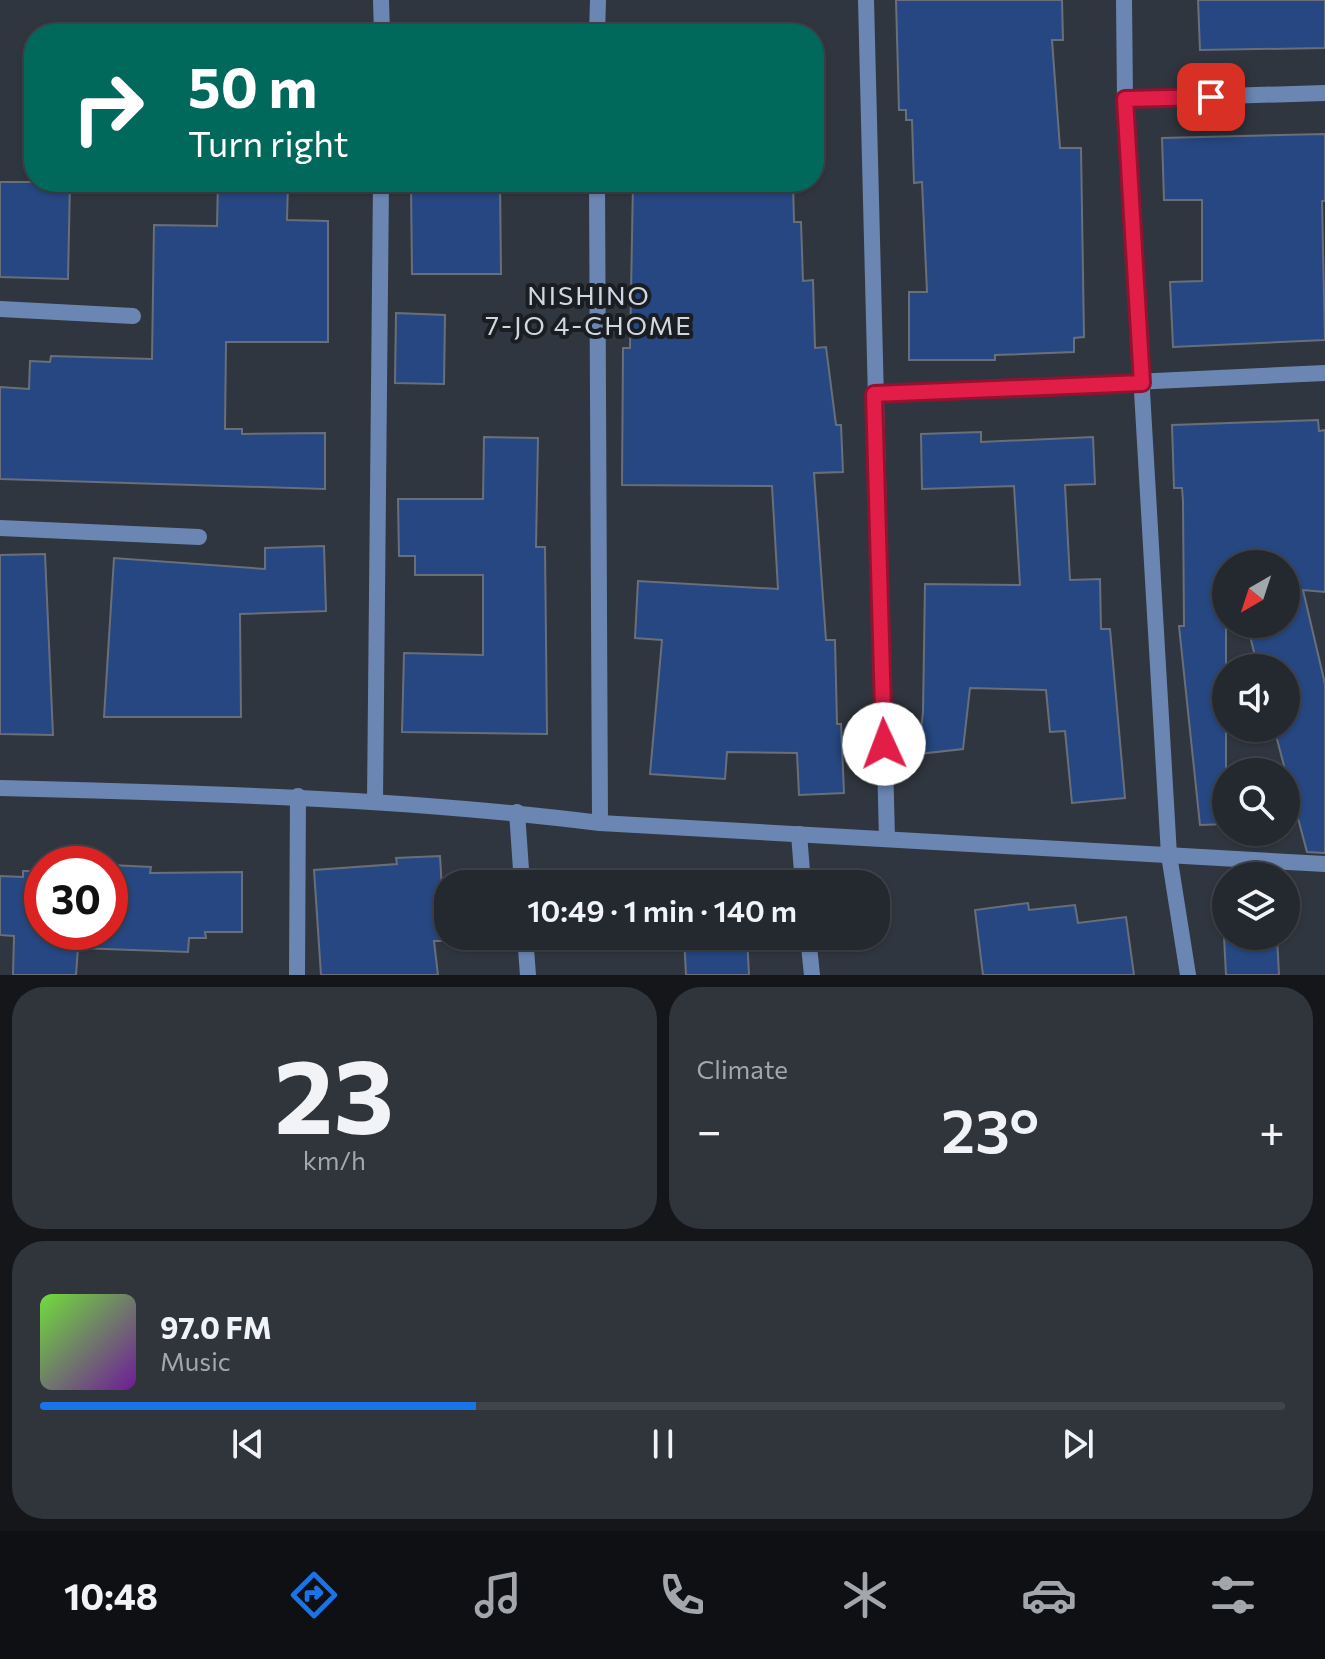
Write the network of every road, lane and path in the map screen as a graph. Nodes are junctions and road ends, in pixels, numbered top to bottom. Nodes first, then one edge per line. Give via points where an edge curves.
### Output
1 (381, 0) edge
2 (598, 0) edge
3 (866, 0) edge
4 (1124, 0) edge
5 (382, 24) edge
6 (597, 24) edge
7 (1325, 93) edge
8 (1125, 99) junction
9 (381, 192) edge
10 (597, 192) edge
11 (0, 309) edge
12 (133, 316) dead end
13 (1325, 373) edge
14 (1142, 383) junction
15 (874, 394) junction
16 (0, 528) edge
17 (199, 537) dead end
18 (0, 788) edge
19 (298, 796) junction
20 (375, 801) junction
21 (517, 812) junction
22 (600, 823) junction
23 (799, 834) junction
24 (887, 839) junction
25 (1169, 855) junction
26 (1325, 864) edge
27 (521, 870) edge
28 (802, 870) edge
29 (526, 950) edge
30 (809, 950) edge
31 (297, 975) edge
32 (528, 975) edge
33 (812, 975) edge
34 (1188, 975) edge

1 - 5 street
2 - 6 street
3 - 15 street
4 - 8 street
7 - 8 street
8 - 14 street
9 - 20 street
10 - 22 street
11 - 12 street
13 - 14 street
14 - 15 street
14 - 25 street
15 - 24 street
16 - 17 street
18 - 19 street
19 - 20 street
19 - 31 street
20 - 21 street
21 - 22 street
21 - 27 street
22 - 23 street
23 - 24 street
23 - 28 street
24 - 25 street
25 - 26 street
25 - 34 street
29 - 32 street
30 - 33 street

